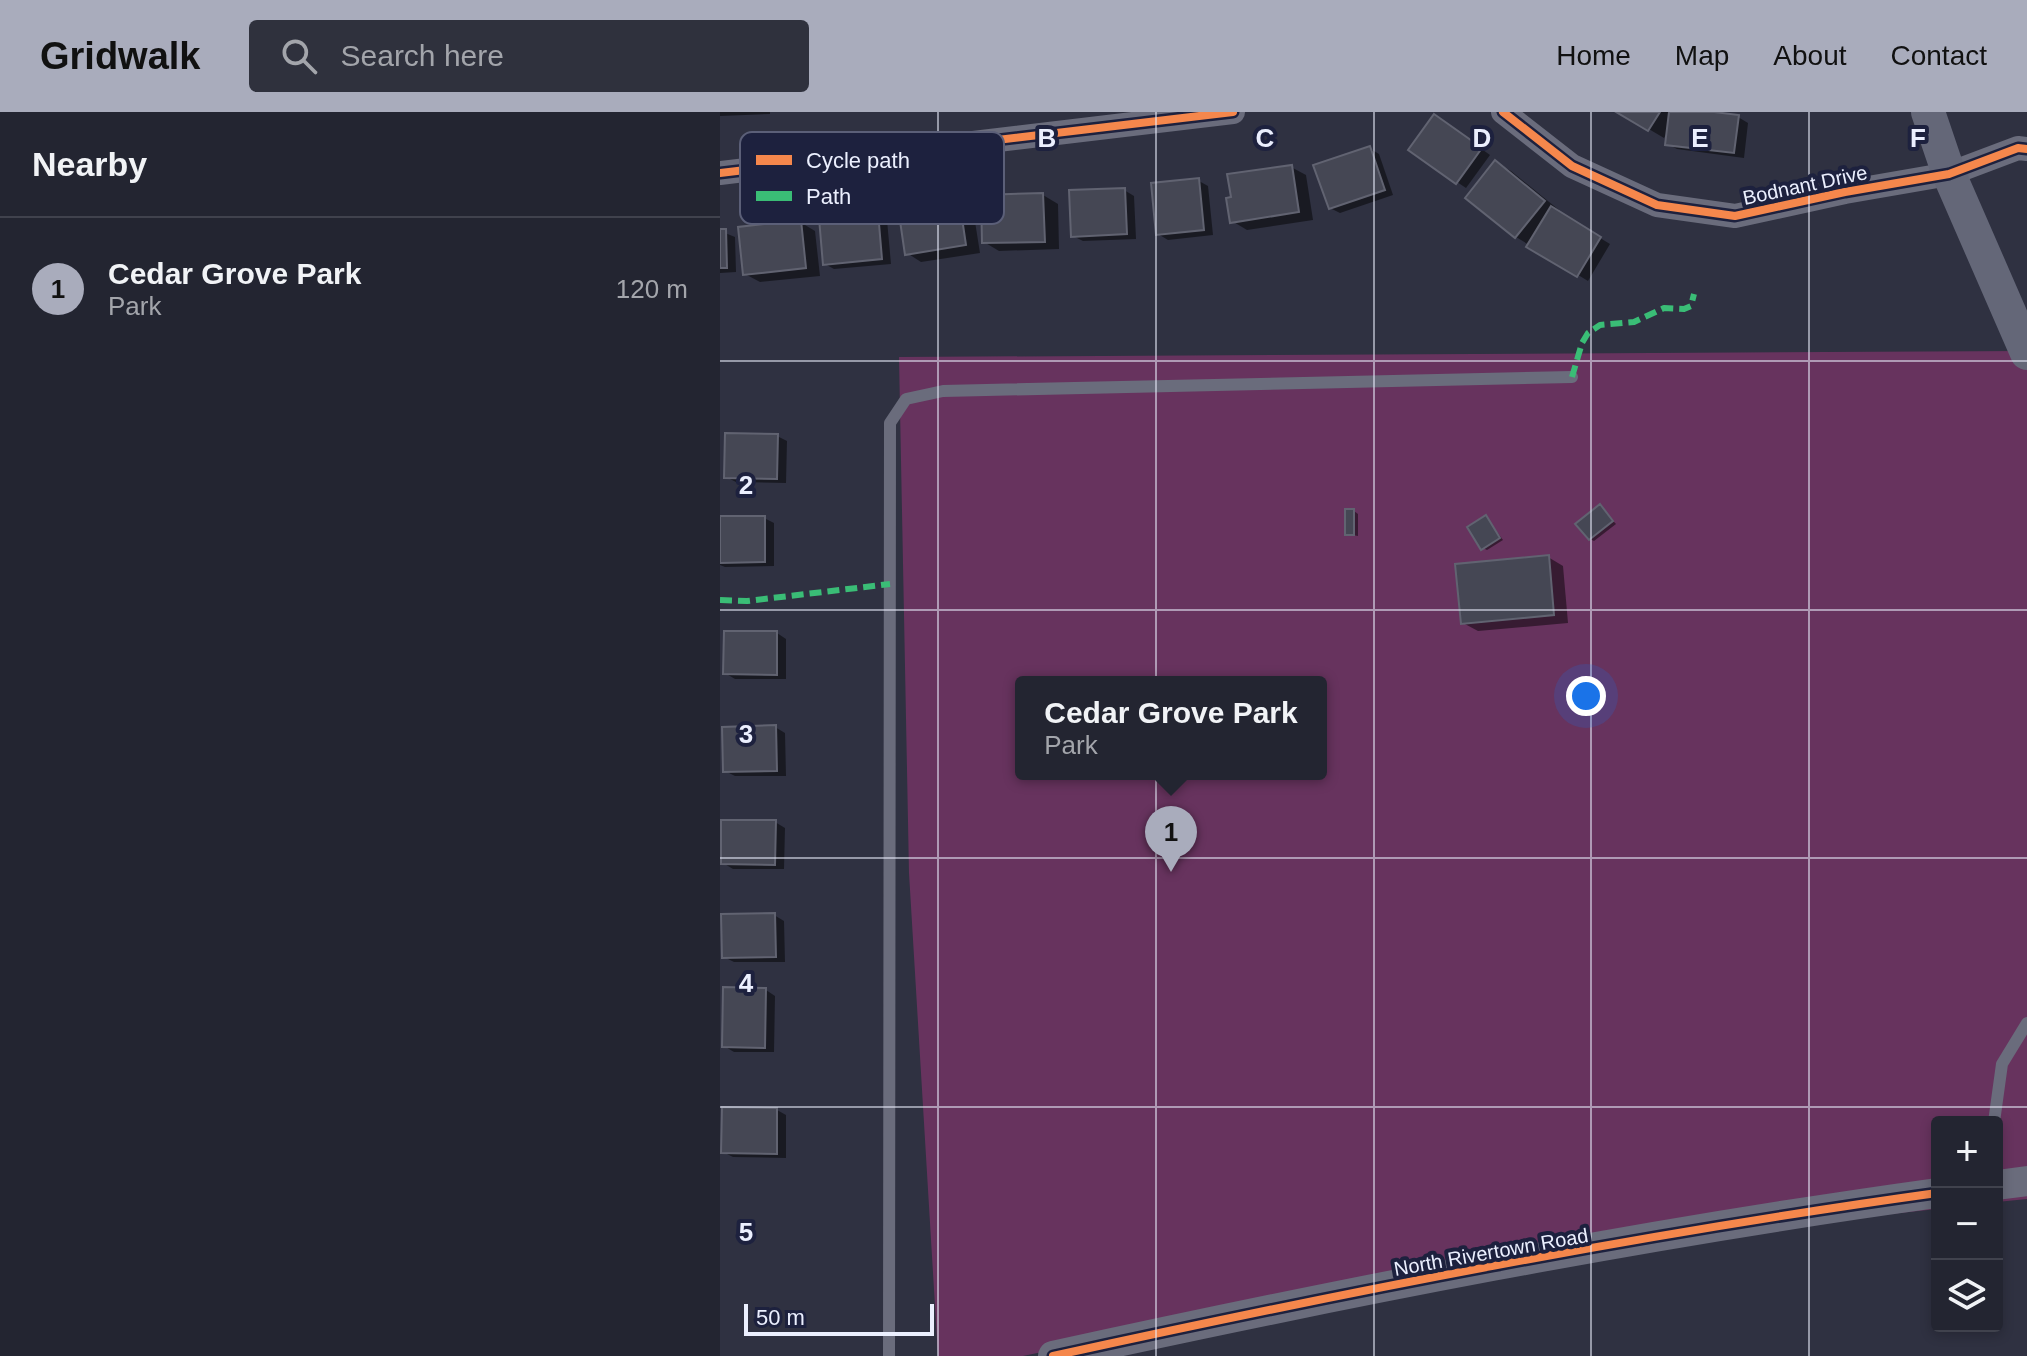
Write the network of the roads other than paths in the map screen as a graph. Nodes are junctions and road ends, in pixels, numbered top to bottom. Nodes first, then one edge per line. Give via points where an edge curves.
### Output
1 (1233, 112) edge
2 (1503, 112) edge
3 (1928, 112) edge
4 (1072, 122) edge
5 (1003, 132) edge
6 (2027, 149) edge
7 (740, 170) edge
8 (720, 173) edge
9 (1949, 174) junction
10 (2027, 353) edge
11 (1572, 377) dead end
12 (2027, 1023) edge
13 (1995, 1116) edge
14 (2027, 1181) edge
15 (2003, 1184) edge
16 (1931, 1194) edge
17 (889, 1356) edge
18 (1053, 1356) edge

1 - 4 street
2 - 9 street, Bodnant Drive via 1572,166 1657,205 1735,216
3 - 9 main road
4 - 5 street
6 - 9 street, Bodnant Drive
7 - 8 street
9 - 10 main road
11 - 17 lane via 943,391 906,399 890,423
12 - 13 lane via 2002,1064
14 - 15 street
16 - 18 street, North Rivertown Road via 1744,1221 1269,1309

